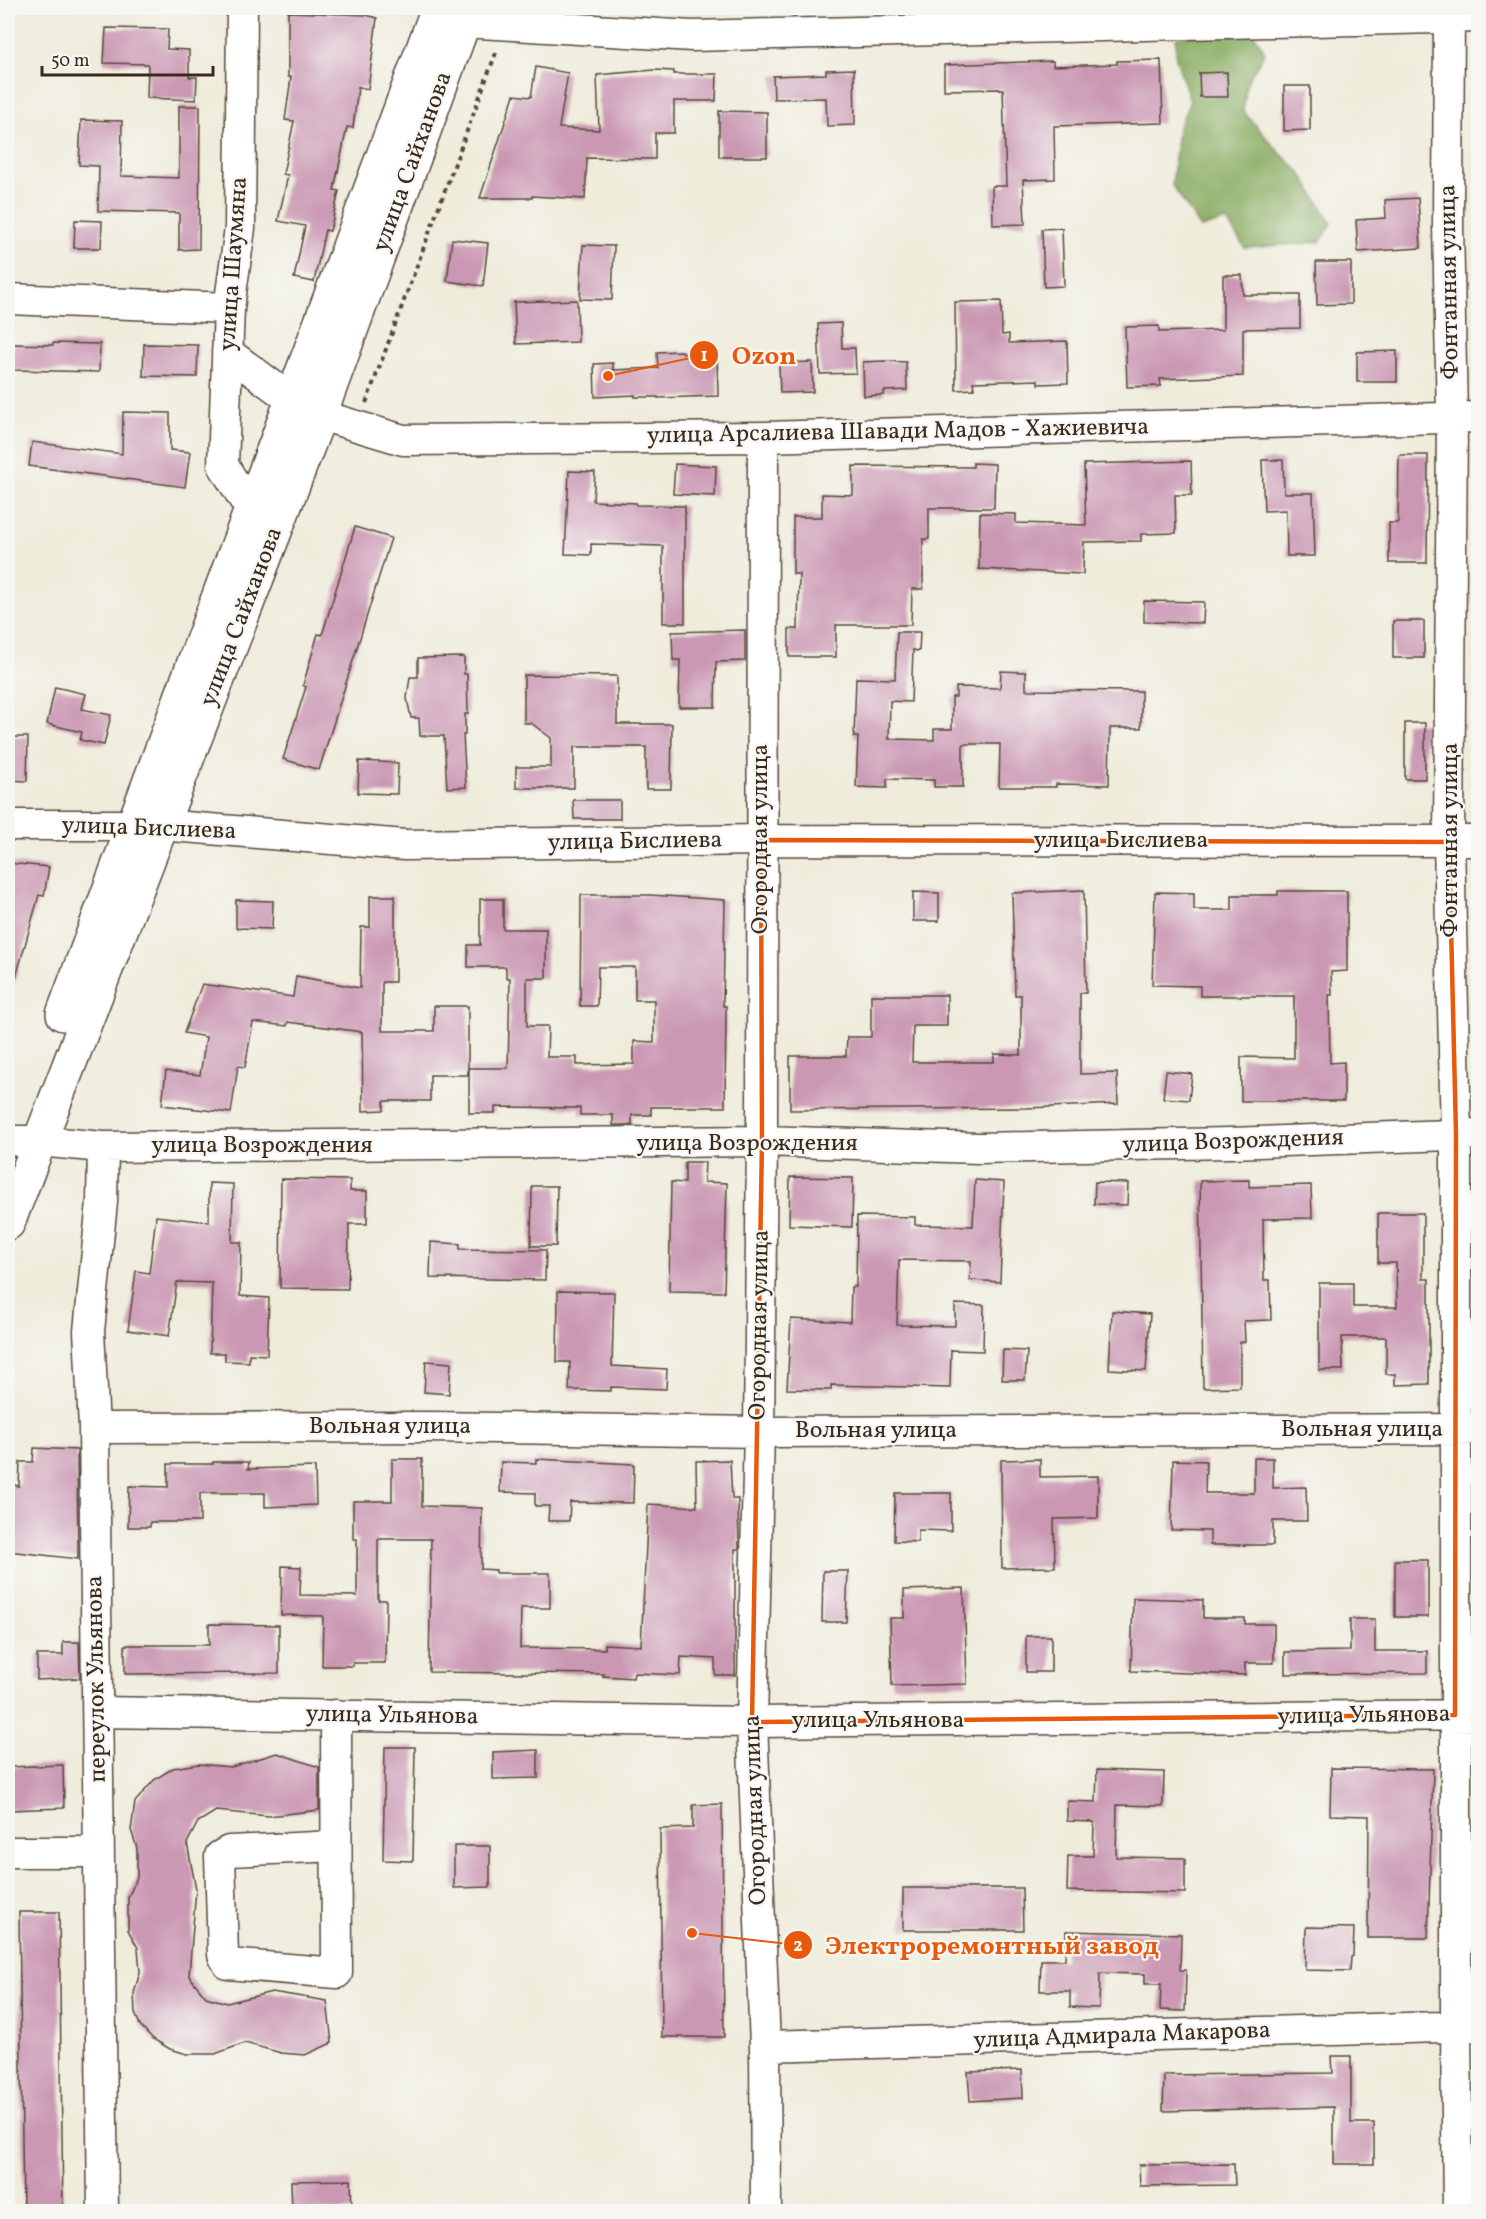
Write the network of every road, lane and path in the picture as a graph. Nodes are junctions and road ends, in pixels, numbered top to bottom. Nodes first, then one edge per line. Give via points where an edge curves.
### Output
1 (242, 8) edge
2 (457, 12) edge
3 (1449, 13) edge
4 (1479, 17) edge
5 (506, 24) junction
6 (8, 298) edge
7 (229, 308) junction
8 (227, 352) junction
9 (306, 408) junction
10 (1465, 417) edge
11 (358, 427) junction
12 (763, 437) junction
13 (252, 512) junction
14 (8, 825) edge
15 (147, 825) junction
16 (761, 840) junction
17 (1479, 841) edge
18 (1449, 842) junction
19 (1467, 1134) edge
20 (762, 1142) junction
21 (104, 1147) junction
22 (21, 1149) edge
23 (8, 1223) edge
24 (94, 1428) junction
25 (1467, 1429) edge
26 (759, 1432) junction
27 (98, 1712) junction
28 (336, 1715) junction
29 (1467, 1715) edge
30 (752, 1722) junction
31 (336, 1846) junction
32 (8, 1852) edge
33 (99, 1852) junction
34 (1467, 2026) edge
35 (765, 2046) junction
36 (103, 2211) edge
37 (766, 2211) edge
38 (1458, 2211) edge

1 - 7 street, улица Шаумяна via 240,228
2 - 5 street
2 - 9 main road, улица Сайханова
3 - 4 street
3 - 5 street via 692,36
3 - 10 street, Фонтанная улица via 1448,225
5 - 11 path
6 - 7 street
7 - 8 street, улица Шаумяна
8 - 9 street
8 - 13 street, улица Шаумяна via 223,465
9 - 11 street, улица Арсалиева Шавади Мадов - Хажиевича
9 - 13 main road, улица Сайханова
9 - 15 main road, улица Сайханова
10 - 12 street, улица Арсалиева Шавади Мадов - Хажиевича
10 - 18 street, Фонтанная улица
11 - 12 street, улица Арсалиева Шавади Мадов - Хажиевича via 403,440
12 - 16 street, Огородная улица
13 - 15 main road, улица Сайханова
14 - 15 street, улица Бислиева
15 - 16 street, улица Бислиева via 405,845
15 - 22 main road, улица Сайханова
16 - 18 street, улица Бислиева
16 - 20 street, Огородная улица
17 - 18 street, улица Бислиева
18 - 19 street, Фонтанная улица
19 - 20 street, улица Возрождения via 979,1148
19 - 25 street, Фонтанная улица
20 - 21 street, улица Возрождения
20 - 26 street, Огородная улица
21 - 22 street, улица Возрождения
21 - 24 street, переулок Ульянова via 89,1331
22 - 23 main road, улица Сайханова
24 - 26 street, Вольная улица via 428,1426
24 - 27 street, переулок Ульянова
25 - 26 street, Вольная улица
25 - 29 street, Фонтанная улица
26 - 30 street, Огородная улица
27 - 28 street, улица Ульянова
27 - 33 street, переулок Ульянова
28 - 30 street, улица Ульянова
28 - 31 street
29 - 30 street, улица Ульянова
29 - 34 street, Фонтанная улица
30 - 35 street, Огородная улица
31 - 31 street via 229,1851 220,1857 223,1955 228,1964 337,1973
32 - 33 street
33 - 36 street, переулок Ульянова
34 - 35 street, улица Адмирала Макарова
34 - 38 street, Фонтанная улица
35 - 37 street, Огородная улица

